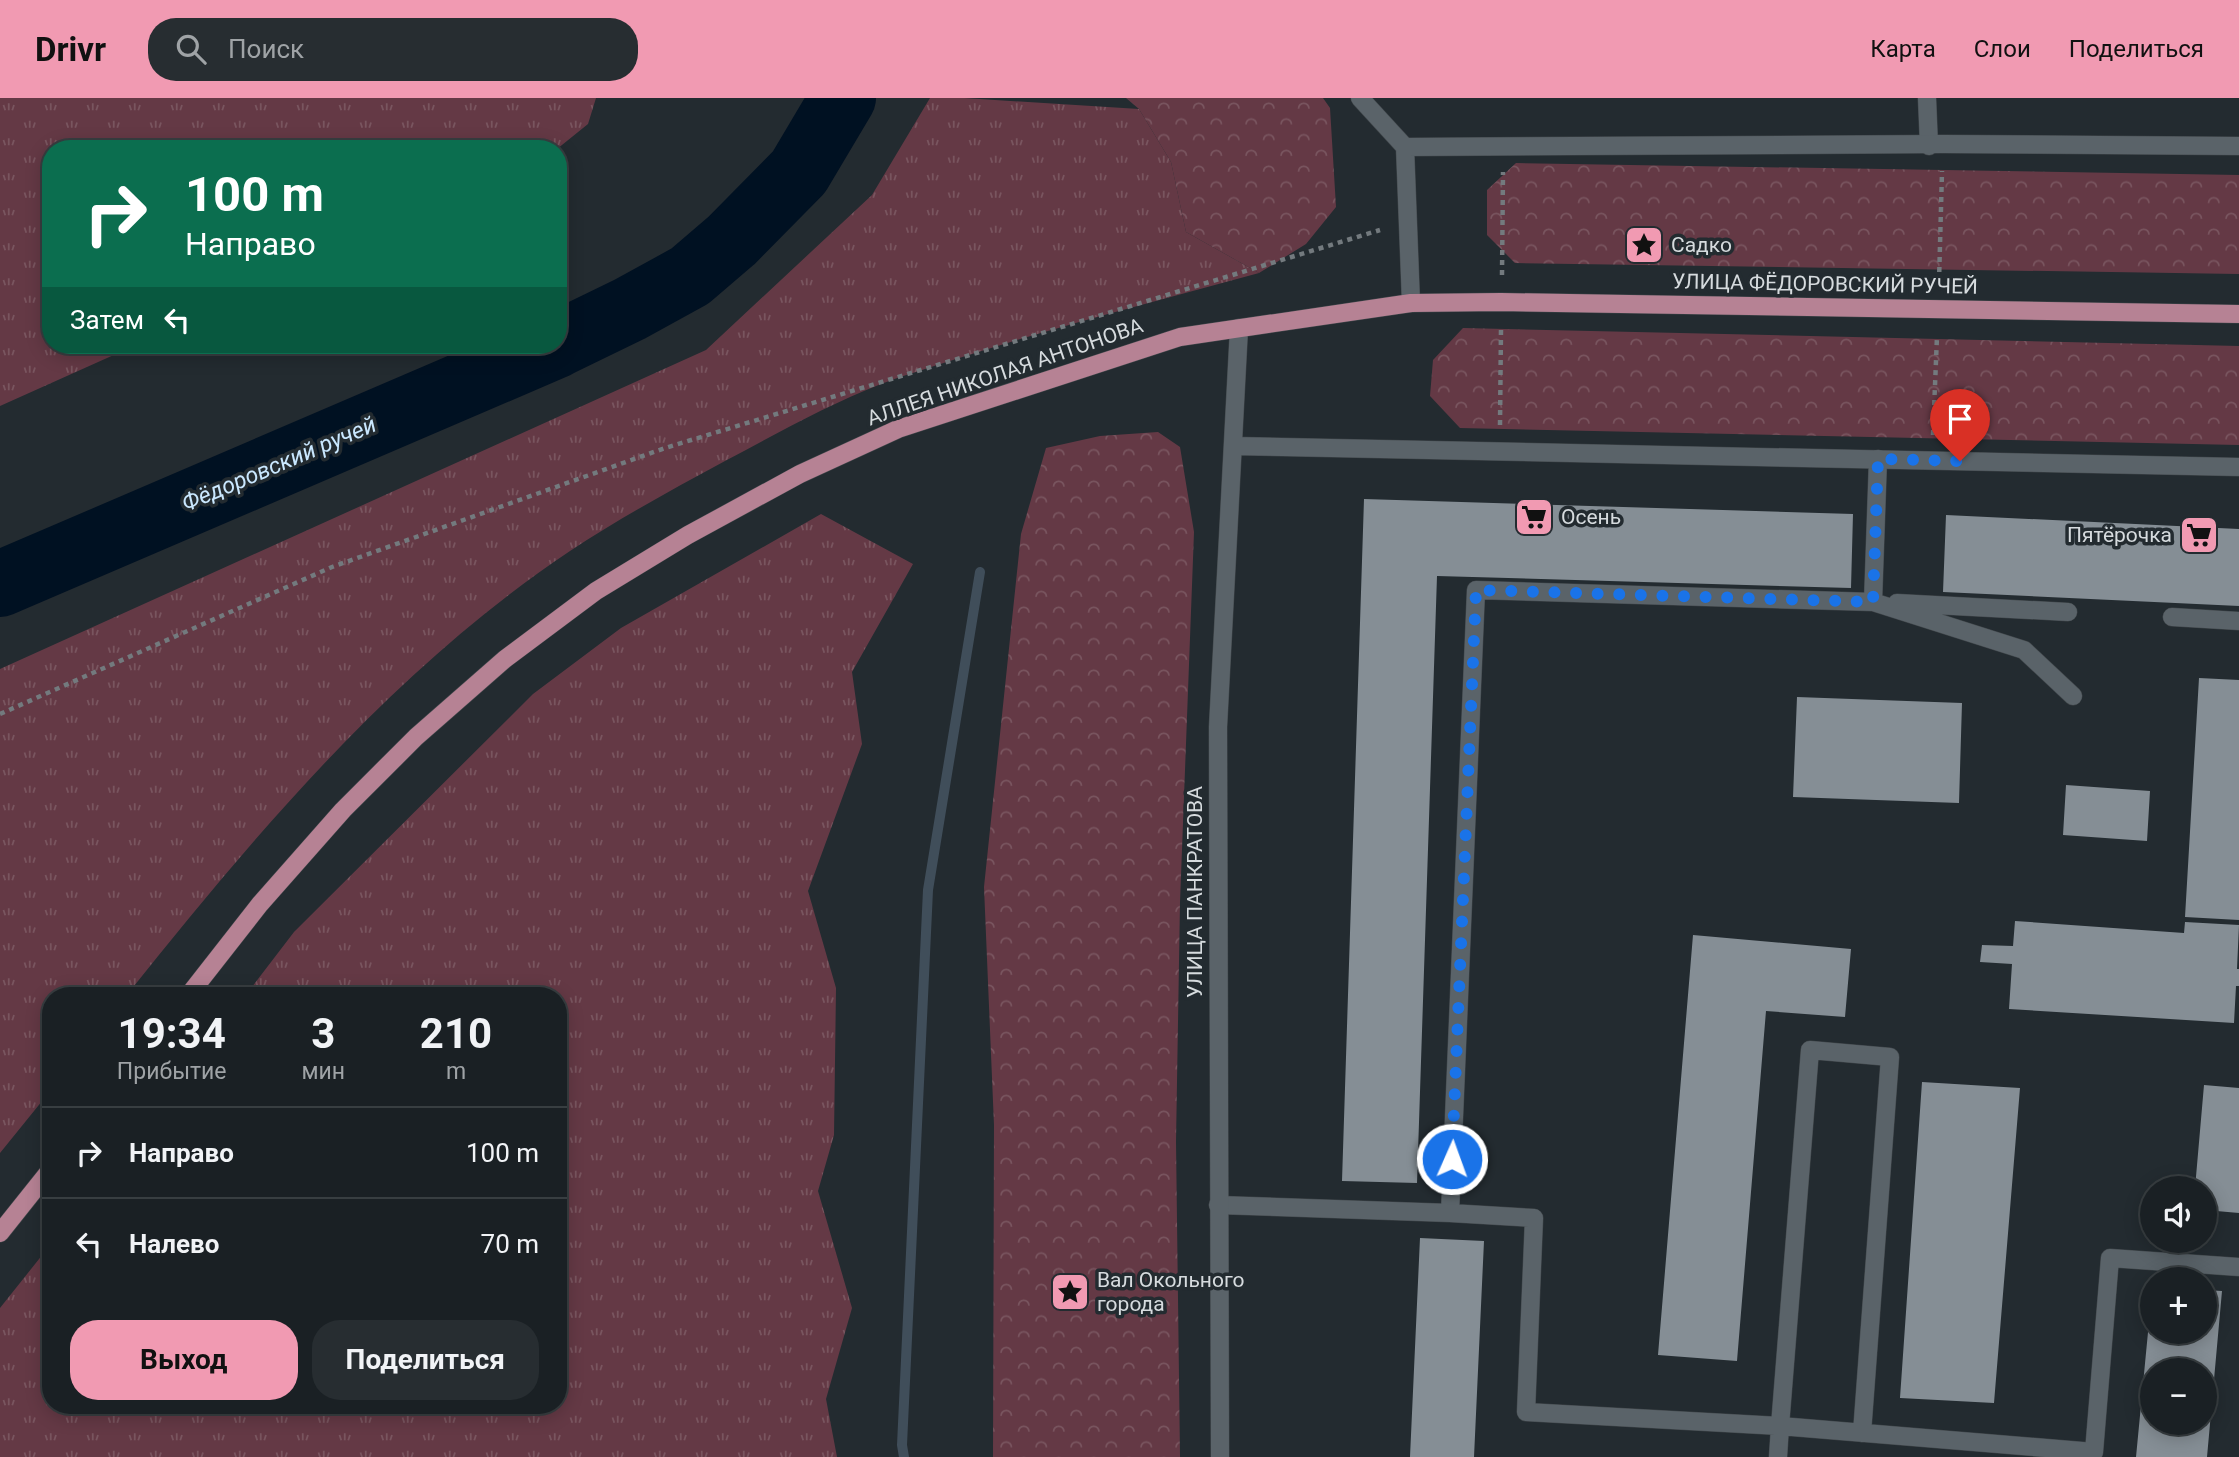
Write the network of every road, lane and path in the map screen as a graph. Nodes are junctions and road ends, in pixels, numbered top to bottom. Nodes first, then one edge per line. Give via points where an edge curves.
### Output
1 (1360, 98) edge
2 (1927, 98) edge
3 (1504, 146) junction
4 (1929, 146) junction
5 (2239, 146) edge
6 (1405, 147) junction
7 (1408, 221) junction
8 (1502, 302) junction
9 (1411, 303) junction
10 (2239, 314) edge
11 (1239, 328) junction
12 (1233, 446) junction
13 (1499, 450) junction
14 (1878, 459) junction
15 (2239, 467) edge
16 (1873, 602) junction
17 (2068, 612) dead end
18 (2172, 617) dead end
19 (2239, 621) edge
20 (2073, 696) dead end
21 (0, 714) edge
22 (195, 987) edge
23 (42, 1180) edge
24 (1218, 1205) junction
25 (1450, 1213) junction
26 (0, 1233) edge
27 (2239, 1267) edge
28 (1780, 1426) junction
29 (1862, 1433) junction
30 (1220, 1457) edge
31 (1778, 1457) edge

1 - 6 street
2 - 4 street
3 - 4 street
3 - 6 street
3 - 8 path
4 - 5 street
6 - 7 street
7 - 9 street
7 - 21 path via 665,448 332,566
8 - 9 main road, УЛИЦА ФЁДОРОВСКИЙ РУЧЕЙ
8 - 10 main road, УЛИЦА ФЁДОРОВСКИЙ РУЧЕЙ
8 - 13 path
9 - 11 main road, АЛЛЕЯ НИКОЛАЯ АНТОНОВА
11 - 12 street, УЛИЦА ПАНКРАТОВА
11 - 22 main road, АЛЛЕЯ НИКОЛАЯ АНТОНОВА via 1180,337 898,429 778,486 596,591 505,659 416,737 343,810
12 - 13 street
12 - 24 street, УЛИЦА ПАНКРАТОВА via 1218,727
13 - 14 street
14 - 15 street
14 - 16 street
16 - 17 street
16 - 20 street via 2024,650
16 - 25 street via 1476,590
18 - 19 street
23 - 26 main road
24 - 25 street
24 - 30 street, УЛИЦА ПАНКРАТОВА
25 - 28 street via 1534,1218 1526,1412
27 - 29 street via 2110,1258 2094,1452
28 - 29 street
28 - 29 street via 1810,1050 1890,1057
28 - 31 street

